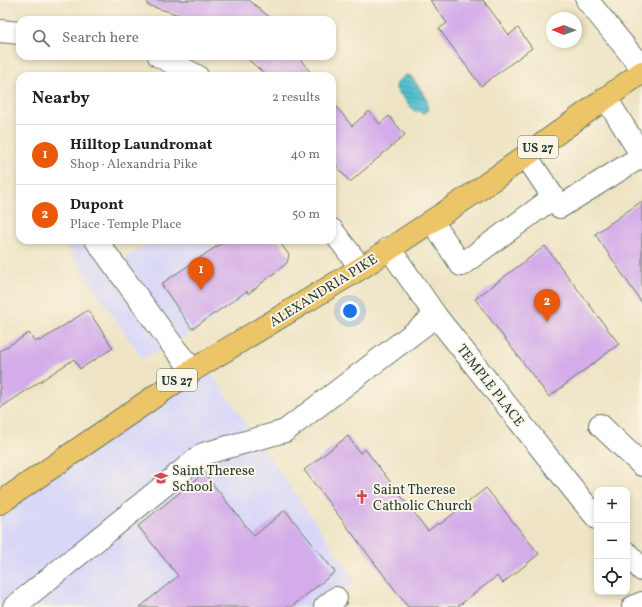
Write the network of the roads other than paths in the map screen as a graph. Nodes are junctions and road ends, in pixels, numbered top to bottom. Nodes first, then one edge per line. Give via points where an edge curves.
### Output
1 (587, 0) edge
2 (0, 31) edge
3 (16, 33) edge
4 (167, 60) edge
5 (642, 68) edge
6 (190, 72) edge
7 (642, 72) edge
8 (606, 98) junction
9 (526, 156) junction
10 (554, 197) junction
11 (432, 221) junction
12 (336, 235) edge
13 (99, 244) edge
14 (389, 248) junction
15 (361, 268) junction
16 (436, 316) junction
17 (192, 370) junction
18 (600, 425) dead end
19 (642, 465) edge
20 (0, 503) edge
21 (594, 515) edge
22 (630, 556) edge
23 (642, 570) edge
24 (642, 603) edge
25 (14, 607) edge
26 (633, 607) edge

1 - 5 street
2 - 3 street
4 - 6 street
7 - 8 main road, ALEXANDRIA PIKE / US 27
8 - 9 main road, ALEXANDRIA PIKE / US 27
8 - 10 street via 642,156 560,207
9 - 10 street
9 - 11 main road, ALEXANDRIA PIKE / US 27
10 - 11 street via 461,265
11 - 14 main road, ALEXANDRIA PIKE / US 27
12 - 15 street
13 - 17 street
14 - 15 main road, ALEXANDRIA PIKE / US 27
14 - 16 street, TEMPLE PLACE
15 - 17 main road, ALEXANDRIA PIKE / US 27
16 - 21 street, TEMPLE PLACE
16 - 25 street via 285,431 203,454
17 - 20 main road, ALEXANDRIA PIKE / US 27
18 - 19 street
22 - 23 street
24 - 26 street

